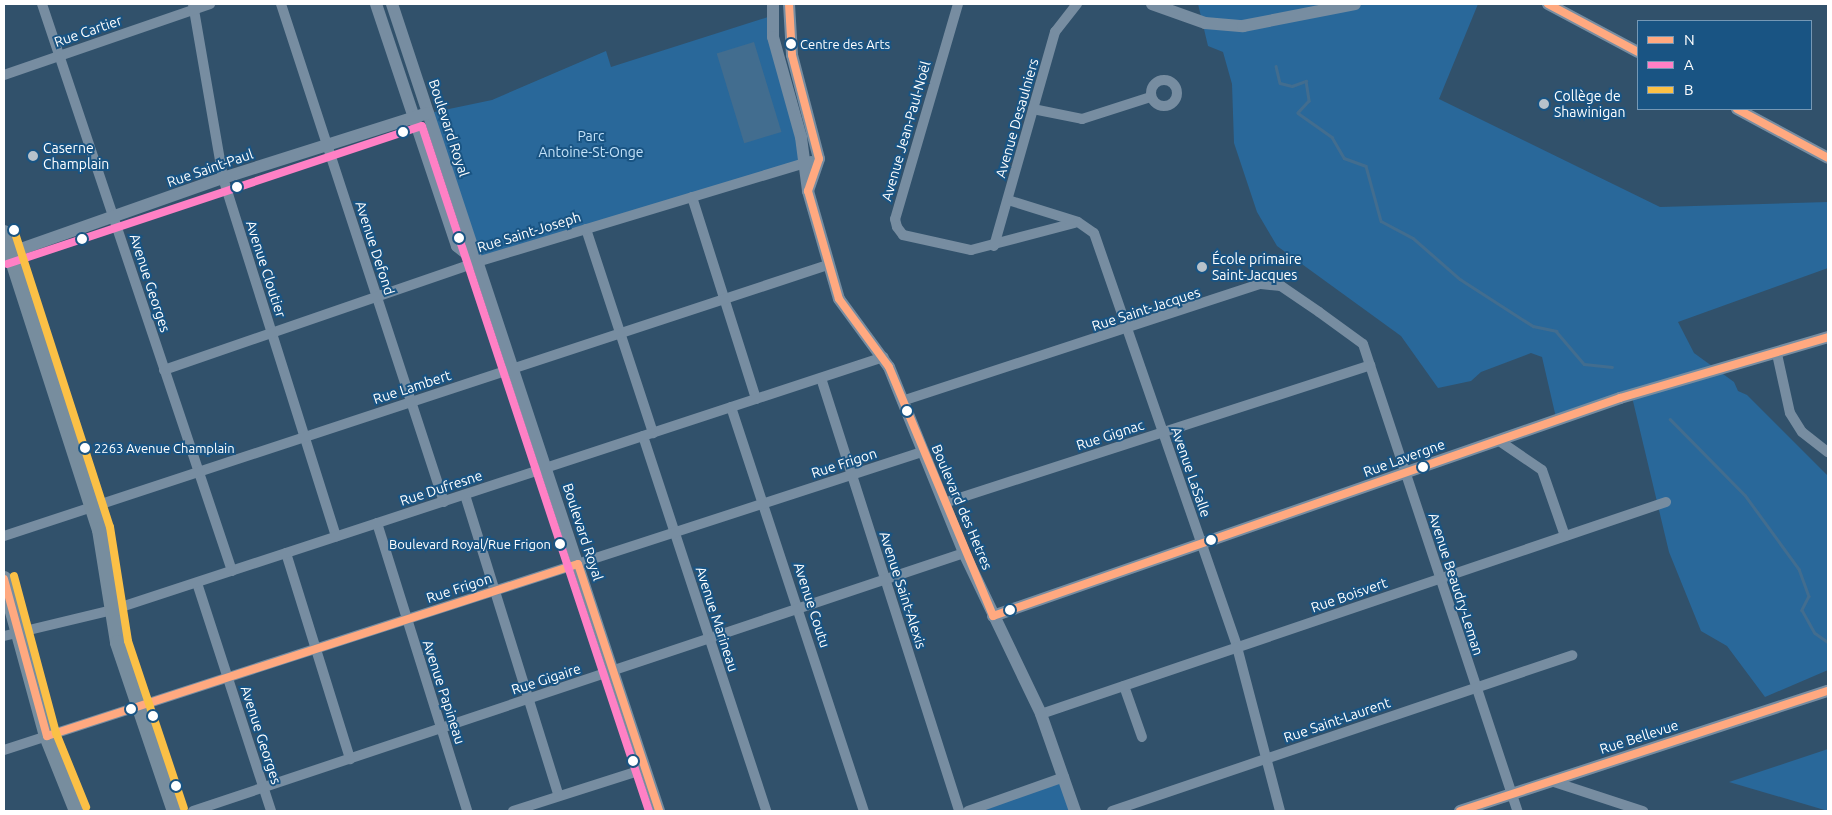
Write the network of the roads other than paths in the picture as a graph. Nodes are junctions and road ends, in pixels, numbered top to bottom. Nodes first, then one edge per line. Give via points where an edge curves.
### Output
1 (42, 4) edge
2 (210, 4) edge
3 (281, 4) edge
4 (376, 4) edge
5 (392, 4) edge
6 (773, 4) edge
7 (789, 4) edge
8 (958, 4) edge
9 (1077, 4) edge
10 (1152, 4) edge
11 (1355, 4) edge
12 (1548, 4) edge
13 (193, 7) edge
14 (1637, 51) edge
15 (60, 56) junction
16 (4, 75) edge
17 (1151, 97) dead end
18 (1033, 109) junction
19 (1739, 110) edge
20 (428, 113) junction
21 (412, 118) junction
22 (326, 145) junction
23 (1828, 158) edge
24 (819, 159) junction
25 (806, 163) junction
26 (223, 178) junction
27 (808, 190) junction
28 (692, 197) junction
29 (1008, 200) junction
30 (115, 218) junction
31 (1078, 222) junction
32 (586, 229) junction
33 (4, 233) edge
34 (994, 246) junction
35 (7, 254) edge
36 (477, 262) junction
37 (828, 265) junction
38 (377, 296) junction
39 (725, 299) junction
40 (1125, 331) junction
41 (272, 333) junction
42 (620, 333) junction
43 (1828, 337) edge
44 (1777, 354) junction
45 (884, 357) junction
46 (1370, 365) junction
47 (512, 369) junction
48 (164, 370) junction
49 (822, 378) junction
50 (756, 399) junction
51 (902, 401) junction
52 (411, 402) junction
53 (732, 407) junction
54 (1163, 432) junction
55 (653, 433) junction
56 (643, 436) junction
57 (303, 437) junction
58 (1498, 440) junction
59 (922, 452) junction
60 (1828, 452) edge
61 (546, 468) junction
62 (199, 472) junction
63 (852, 474) junction
64 (1405, 474) junction
65 (465, 495) junction
66 (444, 502) junction
67 (1666, 502) dead end
68 (765, 503) junction
69 (944, 503) junction
70 (91, 507) junction
71 (378, 523) junction
72 (674, 532) junction
73 (4, 536) edge
74 (1565, 536) junction
75 (336, 537) junction
76 (1202, 544) junction
77 (286, 553) junction
78 (964, 553) junction
79 (578, 564) junction
80 (232, 571) junction
81 (4, 579) edge
82 (1440, 579) junction
83 (886, 580) junction
84 (197, 583) junction
85 (496, 590) junction
86 (798, 609) junction
87 (112, 610) junction
88 (993, 616) junction
89 (406, 620) junction
90 (11, 634) edge
91 (709, 639) junction
92 (1237, 648) junction
93 (316, 649) junction
94 (1572, 655) dead end
95 (613, 671) junction
96 (228, 678) junction
97 (1124, 686) junction
98 (1476, 687) junction
99 (1828, 691) edge
100 (530, 699) junction
101 (139, 706) junction
102 (1041, 714) junction
103 (442, 728) junction
104 (47, 736) junction
105 (1142, 737) dead end
106 (4, 750) edge
107 (350, 759) junction
108 (1266, 759) junction
109 (645, 769) junction
110 (1064, 777) junction
111 (1551, 781) junction
112 (264, 788) junction
113 (1511, 795) junction
114 (559, 796) junction
115 (1626, 808) edge
116 (77, 811) edge
117 (175, 811) edge
118 (193, 811) edge
119 (271, 811) edge
120 (468, 811) edge
121 (513, 811) edge
122 (659, 811) edge
123 (766, 811) edge
124 (864, 811) edge
125 (959, 811) edge
126 (968, 811) edge
127 (1075, 811) edge
128 (1112, 811) edge
129 (1280, 811) edge
130 (1460, 811) edge
131 (1517, 811) edge
132 (1643, 811) edge

1 - 15 street, Avenue Georges
2 - 13 street, Rue Cartier
3 - 22 street, Avenue Defond
4 - 21 street
5 - 20 street, Boulevard Royal
6 - 25 street, Boulevard des Hetres via 773,37
7 - 24 street via 792,55
8 - 34 street, Avenue Jean-Paul-Noël via 894,219 903,235 949,248
9 - 18 street, Avenue Desaulniers via 1055,32
10 - 11 street via 1205,22 1243,26
12 - 14 street
13 - 15 street, Rue Cartier
13 - 26 street, Avenue Cloutier
15 - 16 street, Rue Cartier
15 - 30 street, Avenue Georges
17 - 18 street via 1082,119
18 - 29 street, Avenue Desaulniers
19 - 23 street
20 - 21 street, Rue Saint-Paul
20 - 36 street, Boulevard Royal
21 - 22 street, Rue Saint-Paul
21 - 36 street via 457,246
22 - 26 street, Rue Saint-Paul
22 - 38 street, Avenue Defond
24 - 25 street, Rue Saint-Joseph
24 - 27 street
25 - 27 street, Boulevard des Hetres
25 - 28 street, Rue Saint-Joseph
26 - 30 street, Rue Saint-Paul
26 - 41 street, Avenue Cloutier
27 - 37 street, Boulevard des Hetres
28 - 32 street, Rue Saint-Joseph
28 - 39 street
29 - 31 street, Avenue LaSalle
29 - 34 street, Avenue Desaulniers
30 - 35 street, Rue Saint-Paul
30 - 48 street, Avenue Georges
31 - 34 street, Avenue Jean-Paul-Noël
31 - 40 street, Avenue LaSalle via 1094,233
32 - 36 street, Rue Saint-Joseph
32 - 42 street
33 - 35 main road
35 - 70 main road
36 - 38 street, Rue Saint-Joseph
36 - 47 street, Boulevard Royal
37 - 39 street, Rue Lambert
37 - 45 street, Boulevard des Hetres via 839,299
38 - 41 street, Rue Saint-Joseph
38 - 52 street, Avenue Defond
39 - 42 street, Rue Lambert
39 - 50 street
40 - 46 street, Rue Saint-Jacques via 1271,282 1363,344
40 - 51 street, Rue Saint-Jacques
40 - 54 street, Avenue LaSalle
41 - 48 street, Rue Saint-Joseph
41 - 57 street, Avenue Cloutier
42 - 47 street, Rue Lambert
42 - 55 street
43 - 44 street, Rue Lavergne
44 - 58 street, Rue Lavergne via 1620,398
44 - 60 street via 1790,413 1802,432
45 - 49 street, Rue Dufresne
45 - 51 street, Boulevard des Hetres
46 - 54 street, Rue Gignac
46 - 64 street, Avenue Beaudry-Leman
47 - 52 street, Rue Lambert
47 - 61 street, Boulevard Royal
48 - 62 street, Avenue Georges
49 - 50 street, Rue Dufresne
49 - 63 street, Avenue Saint-Alexis
50 - 53 street, Rue Dufresne
51 - 59 street, Boulevard des Hetres
52 - 57 street, Rue Lambert
52 - 66 street, Avenue Defond
53 - 55 street, Rue Dufresne
53 - 68 street, Avenue Coutu
54 - 69 street, Rue Gignac
54 - 76 street, Avenue LaSalle
55 - 56 street, Rue Dufresne
56 - 61 street, Rue Dufresne
56 - 72 street, Avenue Marineau
57 - 62 street, Rue Lambert
57 - 75 street, Avenue Cloutier
58 - 64 street, Rue Lavergne
58 - 74 street via 1542,470
59 - 63 street, Rue Frigon
59 - 69 street, Boulevard des Hetres
61 - 65 street, Rue Dufresne
61 - 79 street, Boulevard Royal
62 - 70 street, Rue Lambert
62 - 80 street, Avenue Georges
63 - 68 street, Rue Frigon
63 - 83 street, Avenue Saint-Alexis
64 - 76 street, Rue Lavergne
64 - 82 street, Avenue Beaudry-Leman
65 - 66 street, Rue Dufresne
65 - 85 street
66 - 71 street, Rue Dufresne
67 - 74 street, Rue Boisvert
68 - 72 street, Rue Frigon
68 - 86 street, Avenue Coutu
69 - 78 street, Boulevard des Hetres
70 - 73 street, Rue Lambert
70 - 87 main road via 105,550
71 - 75 street, Rue Dufresne
71 - 89 street, Avenue Papineau
72 - 79 street, Rue Frigon
72 - 91 street, Avenue Marineau
74 - 82 street, Rue Boisvert
75 - 77 street, Rue Dufresne
76 - 88 street, Rue Lavergne
76 - 92 street, Avenue LaSalle
77 - 80 street, Rue Dufresne
77 - 93 street
78 - 83 street, Rue Gigaire
78 - 88 street, Boulevard des Hetres
79 - 85 street, Rue Frigon
79 - 95 street, Boulevard Royal
80 - 84 street, Rue Dufresne
81 - 90 main road
82 - 92 street, Rue Boisvert
82 - 98 street, Avenue Beaudry-Leman
83 - 86 street, Rue Gigaire
83 - 125 street, Avenue Saint-Alexis
84 - 87 street, Rue Dufresne
84 - 96 street, Avenue Georges
85 - 89 street, Rue Frigon
85 - 100 street
86 - 91 street, Rue Gigaire
86 - 124 street, Avenue Coutu
87 - 90 street, Rue Dufresne
87 - 101 main road
88 - 102 street, Boulevard des Hetres
89 - 93 street, Rue Frigon
89 - 103 street, Avenue Papineau
90 - 104 main road
91 - 95 street, Rue Gigaire
91 - 123 street, Avenue Marineau
92 - 97 street, Rue Boisvert
92 - 108 street, Avenue LaSalle
93 - 96 street, Rue Frigon
93 - 107 street
94 - 98 street, Rue Saint-Laurent
95 - 100 street, Rue Gigaire
95 - 109 street, Boulevard Royal
96 - 101 street, Rue Frigon
96 - 112 street, Avenue Georges
97 - 102 street, Rue Boisvert
97 - 105 street
98 - 108 street, Rue Saint-Laurent
98 - 113 street, Avenue Beaudry-Leman
99 - 111 street, Rue Bellevue
100 - 103 street, Rue Gigaire
100 - 114 street
101 - 104 street, Rue Frigon
101 - 117 main road
102 - 110 street, Boulevard des Hetres
103 - 107 street, Rue Gigaire
103 - 120 street, Avenue Papineau
104 - 106 street, Rue Frigon
104 - 116 main road
107 - 112 street, Rue Gigaire
108 - 128 street, Rue Saint-Laurent
108 - 129 street, Avenue LaSalle
109 - 114 street
109 - 122 street, Boulevard Royal
110 - 126 street
110 - 127 street, Boulevard des Hetres
111 - 113 street, Rue Bellevue
111 - 115 street
112 - 118 street, Rue Gigaire
112 - 119 street, Avenue Georges
113 - 130 street, Rue Bellevue
113 - 131 street, Avenue Beaudry-Leman
114 - 121 street
115 - 132 street

